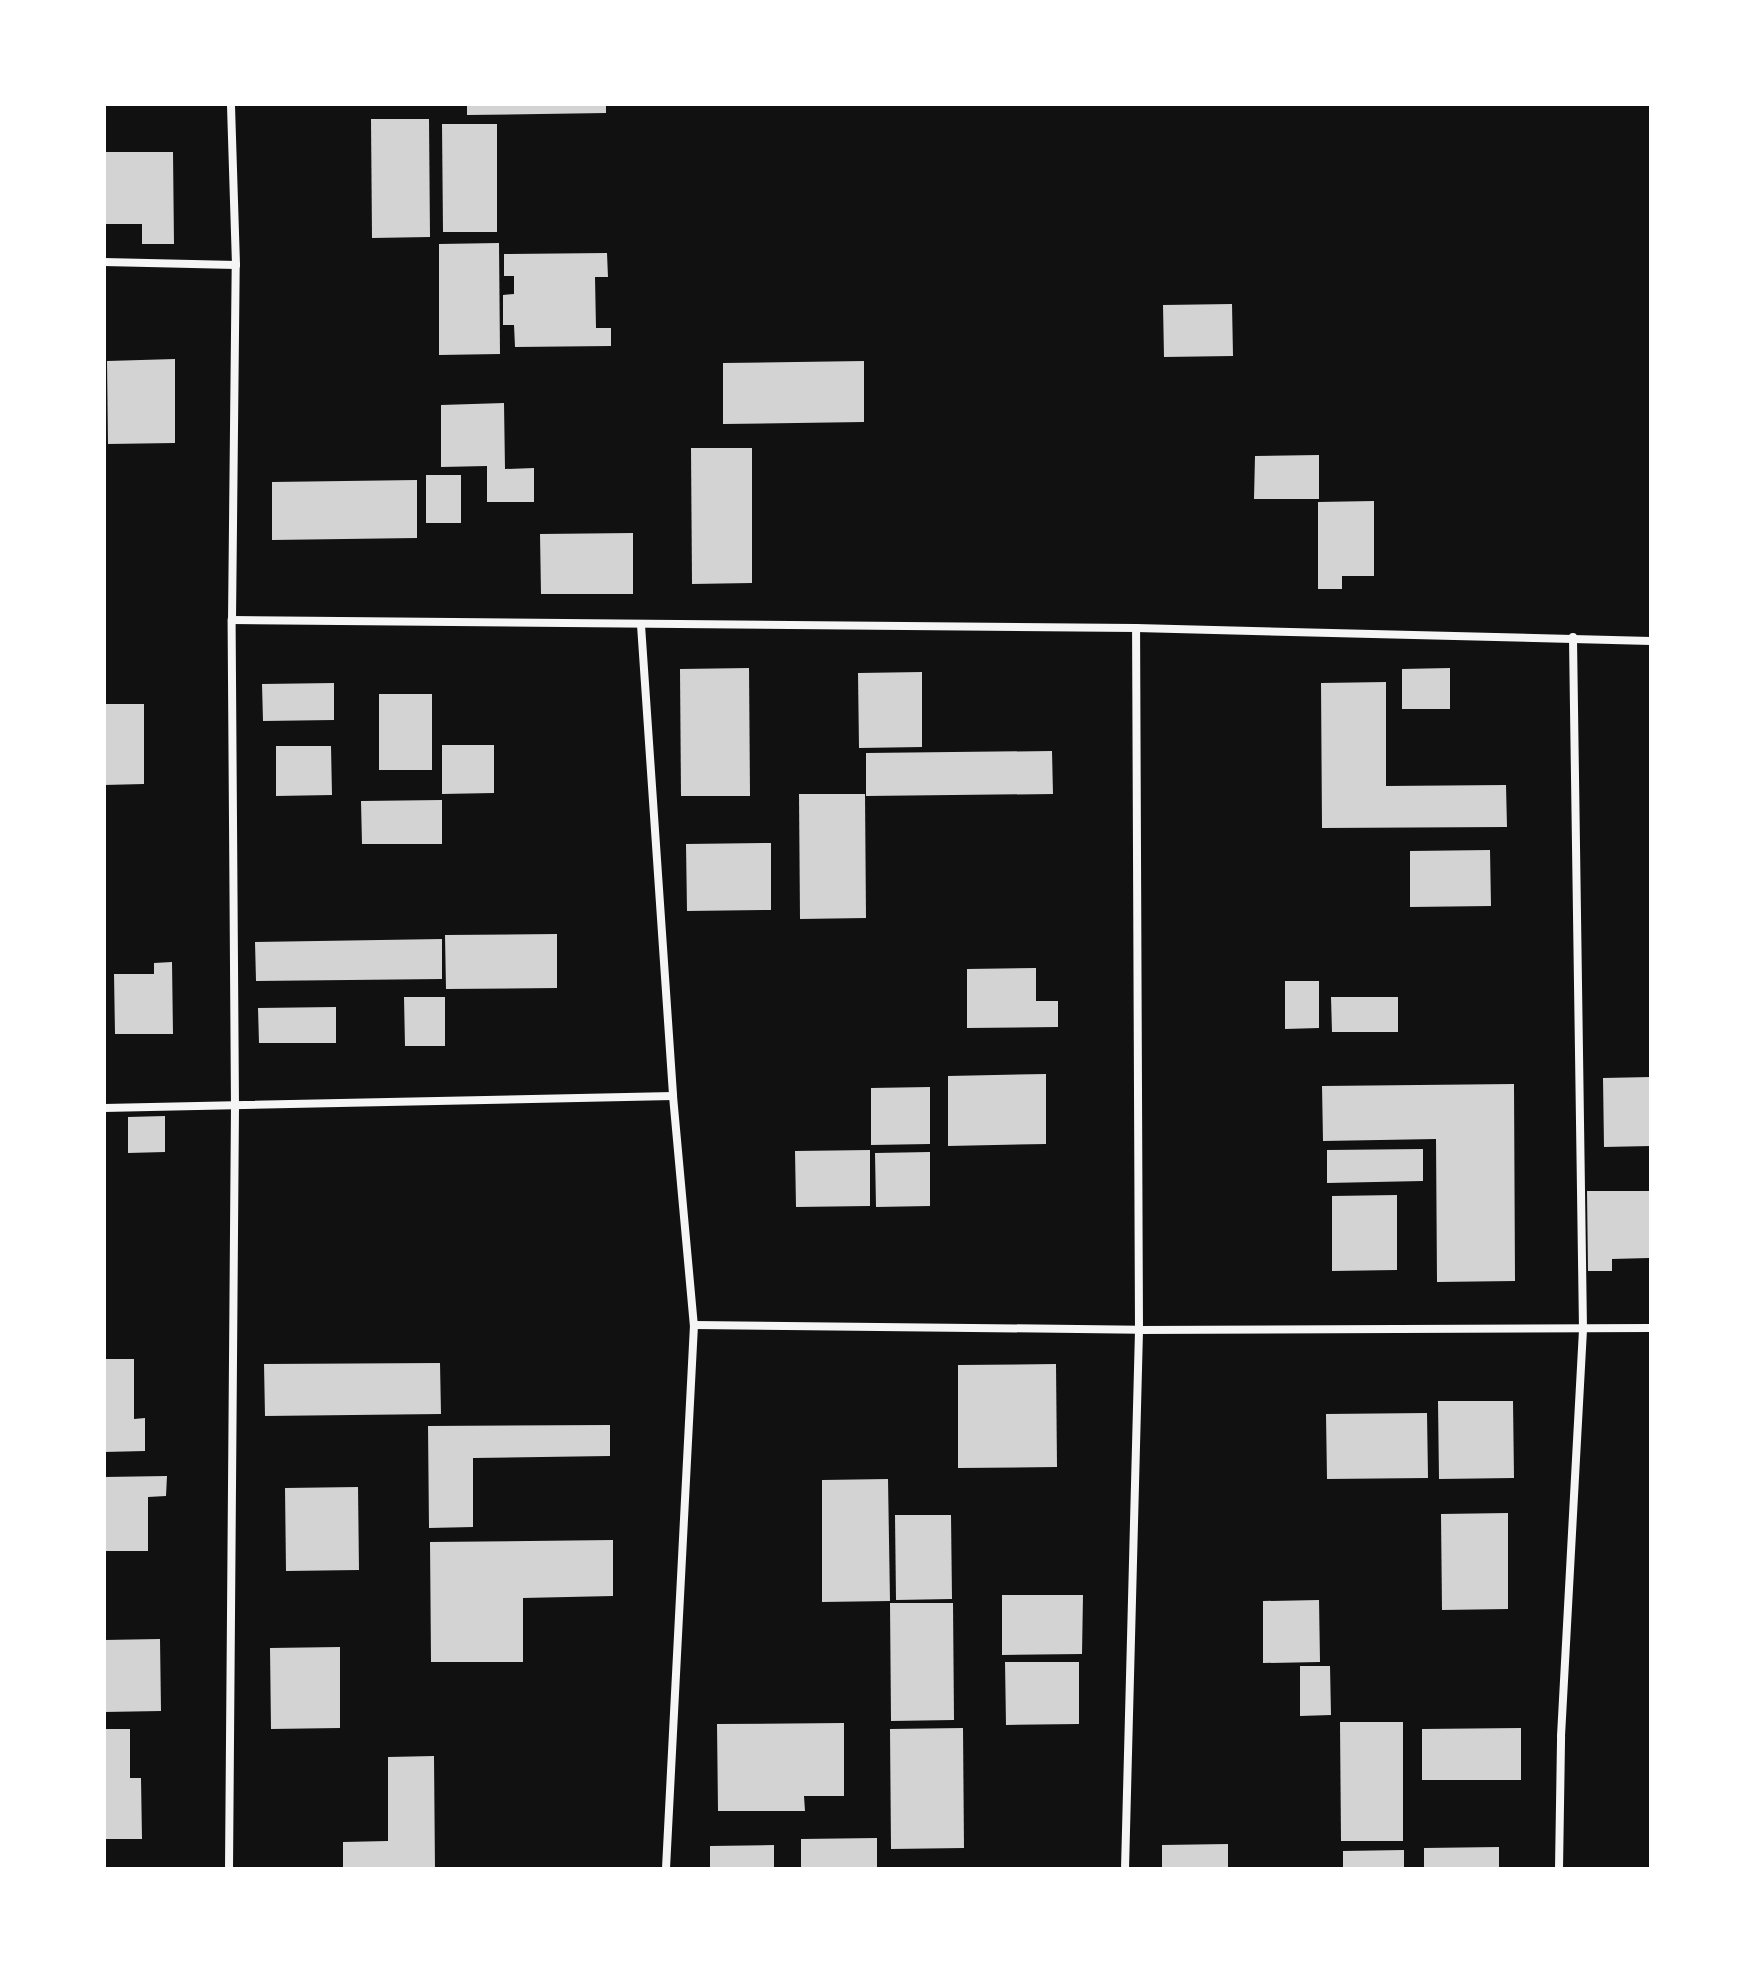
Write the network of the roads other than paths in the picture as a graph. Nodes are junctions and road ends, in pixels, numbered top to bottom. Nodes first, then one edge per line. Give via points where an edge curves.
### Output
1 (231, 104) edge
2 (104, 262) edge
3 (236, 265) junction
4 (232, 620) junction
5 (641, 625) junction
6 (1136, 628) junction
7 (1573, 637) junction
8 (1651, 641) edge
9 (673, 1096) junction
10 (104, 1108) edge
11 (235, 1108) junction
12 (694, 1325) junction
13 (1651, 1328) edge
14 (1583, 1329) junction
15 (1139, 1330) junction
16 (229, 1869) edge
17 (666, 1869) edge
18 (1125, 1869) edge
19 (1559, 1869) edge

1 - 3 street
2 - 3 street
3 - 4 street
4 - 5 street
4 - 11 street
5 - 6 street
5 - 9 street
6 - 7 street
6 - 15 street
7 - 8 street
7 - 14 street
9 - 11 street
9 - 12 street
10 - 11 street
11 - 16 street
12 - 15 street
12 - 17 street
13 - 14 street
14 - 15 street
14 - 19 street
15 - 18 street

